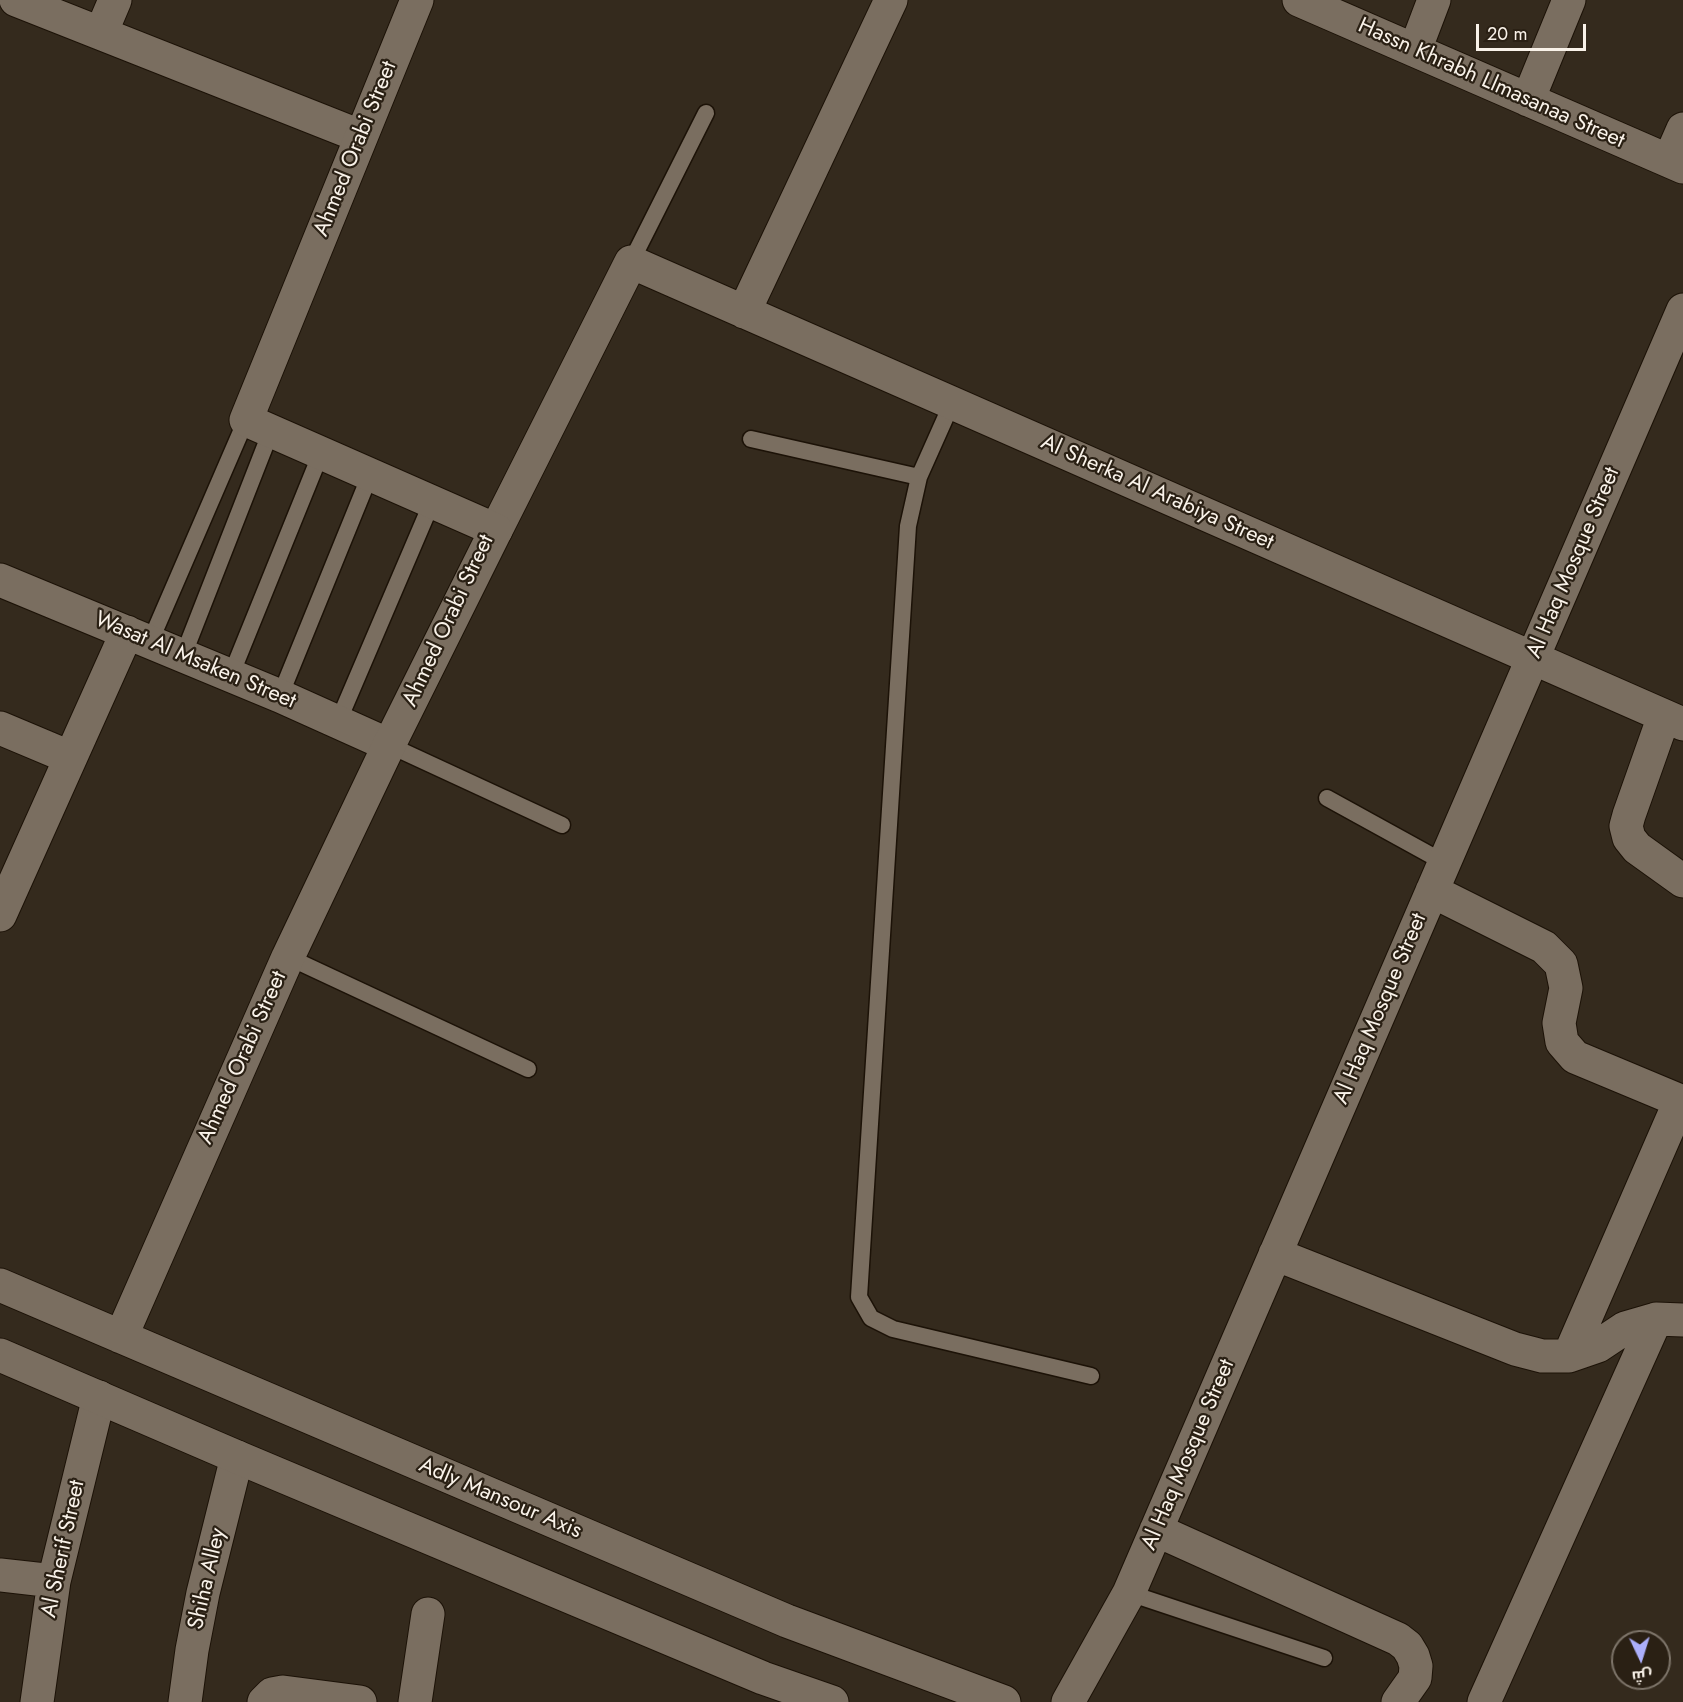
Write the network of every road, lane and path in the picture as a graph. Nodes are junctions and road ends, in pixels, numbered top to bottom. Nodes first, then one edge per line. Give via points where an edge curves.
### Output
1 (16, 0) edge
2 (115, 0) edge
3 (417, 0) edge
4 (891, 0) edge
5 (1434, 0) edge
6 (1569, 0) edge
7 (1302, 1) edge
8 (101, 33) junction
9 (1414, 50) junction
10 (1528, 100) junction
11 (706, 112) dead end
12 (1683, 129) edge
13 (360, 136) junction
14 (1676, 164) edge
15 (631, 262) junction
16 (1683, 310) edge
17 (744, 312) junction
18 (952, 403) junction
19 (258, 425) junction
20 (751, 440) dead end
21 (321, 453) junction
22 (370, 475) junction
23 (919, 477) junction
24 (432, 502) junction
25 (496, 530) junction
26 (0, 580) edge
27 (139, 637) junction
28 (183, 656) junction
29 (1533, 658) junction
30 (231, 675) junction
31 (280, 696) junction
32 (1673, 720) edge
33 (338, 722) junction
34 (0, 728) edge
35 (389, 745) junction
36 (69, 757) junction
37 (1327, 798) dead end
38 (562, 825) dead end
39 (1438, 877) junction
40 (1683, 881) edge
41 (0, 915) edge
42 (288, 957) junction
43 (528, 1069) dead end
44 (1682, 1102) edge
45 (1275, 1254) junction
46 (0, 1284) edge
47 (1670, 1319) edge
48 (121, 1337) junction
49 (0, 1355) edge
50 (1569, 1356) junction
51 (1090, 1376) dead end
52 (99, 1397) junction
53 (237, 1457) junction
54 (1156, 1530) junction
55 (0, 1575) edge
56 (54, 1581) junction
57 (1129, 1593) junction
58 (428, 1614) dead end
59 (1324, 1658) dead end
60 (37, 1702) edge
61 (185, 1702) edge
62 (264, 1702) edge
63 (360, 1702) edge
64 (416, 1702) edge
65 (832, 1702) edge
66 (1004, 1702) edge
67 (1068, 1702) edge
68 (1398, 1702) edge
69 (1484, 1702) edge

1 - 8 street
2 - 8 street
3 - 13 street, Ahmed Orabi Street
4 - 17 street
5 - 9 street
6 - 10 street
7 - 9 street, Hassn Khrabh Llmasanaa Street
8 - 13 street
9 - 10 street, Hassn Khrabh Llmasanaa Street
10 - 14 street, Hassn Khrabh Llmasanaa Street
11 - 15 lane
12 - 14 street
13 - 19 street, Ahmed Orabi Street
15 - 17 street, Al Sherka Al Arabiya Street
15 - 25 street
16 - 29 street, Al Haq Mosque Street
17 - 18 street, Al Sherka Al Arabiya Street
18 - 23 lane
18 - 29 street, Al Sherka Al Arabiya Street
19 - 21 street, Ahmed Orabi Street
19 - 27 lane
19 - 28 lane
20 - 23 lane
21 - 22 street, Ahmed Orabi Street
21 - 30 lane
22 - 24 street, Ahmed Orabi Street
22 - 31 lane
23 - 51 lane via 906,551 859,1297 872,1318 893,1329
24 - 25 street, Ahmed Orabi Street
24 - 33 lane
25 - 35 street, Ahmed Orabi Street
26 - 27 street, Wasat Al Msaken Street
27 - 28 street, Wasat Al Msaken Street
27 - 36 street
28 - 30 street, Wasat Al Msaken Street
29 - 32 street, Al Sherka Al Arabiya Street
29 - 39 street, Al Haq Mosque Street
30 - 31 street, Wasat Al Msaken Street
31 - 33 street, Wasat Al Msaken Street
32 - 40 street via 1626,826 1637,848
33 - 35 street, Wasat Al Msaken Street
34 - 36 street
35 - 38 lane
35 - 42 street, Ahmed Orabi Street
36 - 41 street
37 - 39 lane
39 - 44 street via 1544,947 1561,964 1566,988 1559,1023 1562,1042 1575,1057
39 - 45 street, Al Haq Mosque Street
42 - 43 lane
42 - 48 street, Ahmed Orabi Street
44 - 50 street
45 - 50 street via 1515,1349 1542,1356
45 - 54 street, Al Haq Mosque Street
46 - 48 street, Adly Mansour Axis
47 - 50 street via 1625,1328 1598,1346
47 - 69 street
48 - 66 street, Adly Mansour Axis via 787,1621
49 - 52 street
52 - 53 street
52 - 56 street, Al Sherif Street
53 - 61 street, Shiha Alley via 203,1593
53 - 65 street via 752,1673
54 - 57 street, Al Haq Mosque Street
54 - 68 street via 1398,1638 1407,1646 1416,1666 1415,1678
55 - 56 street
56 - 60 street, Al Sherif Street
57 - 59 lane
57 - 67 street, Al Haq Mosque Street
58 - 64 street
62 - 63 street via 272,1694 283,1692

